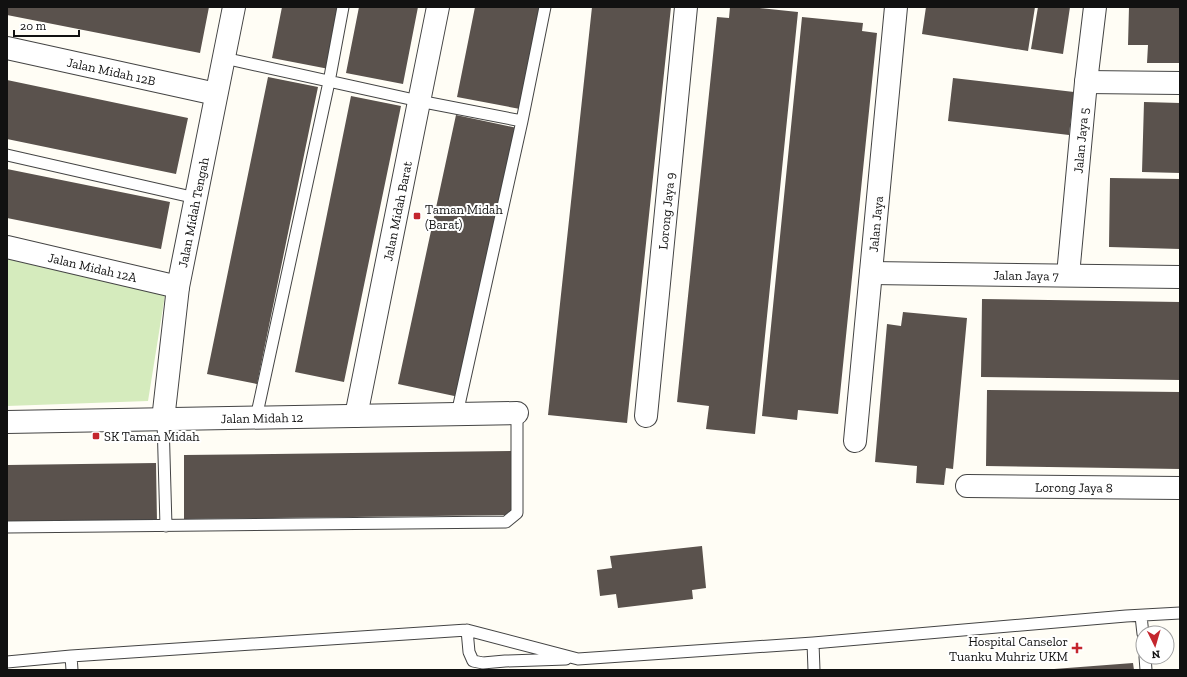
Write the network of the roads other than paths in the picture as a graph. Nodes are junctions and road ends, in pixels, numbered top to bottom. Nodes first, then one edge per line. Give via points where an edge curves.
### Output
1 (234, 7) edge
2 (343, 7) edge
3 (438, 7) edge
4 (545, 7) edge
5 (686, 7) edge
6 (896, 7) edge
7 (1095, 7) edge
8 (7, 48) edge
9 (224, 58) junction
10 (329, 82) junction
11 (1086, 82) junction
12 (1180, 83) edge
13 (216, 94) junction
14 (419, 101) junction
15 (522, 120) junction
16 (7, 155) edge
17 (196, 198) junction
18 (7, 247) edge
19 (871, 273) junction
20 (1068, 275) junction
21 (1180, 277) edge
22 (178, 287) junction
23 (516, 413) joint
24 (457, 414) junction
25 (356, 416) junction
26 (646, 416) dead end
27 (256, 418) junction
28 (163, 420) junction
29 (7, 422) edge
30 (855, 441) dead end
31 (968, 486) dead end
32 (1180, 488) edge
33 (166, 526) junction
34 (7, 527) edge
35 (1180, 613) edge
36 (1141, 616) junction
37 (1142, 625) edge
38 (468, 630) junction
39 (812, 643) junction
40 (71, 656) junction
41 (578, 659) junction
42 (7, 662) edge
43 (72, 670) edge
44 (814, 670) edge

1 - 9 street, Jalan Midah Tengah
2 - 10 lane
3 - 14 street, Jalan Midah Barat
4 - 15 lane
5 - 26 street, Lorong Jaya 9
6 - 19 street, Jalan Jaya
7 - 11 street, Jalan Jaya 5
8 - 13 street, Jalan Midah 12B
9 - 10 lane
9 - 13 street, Jalan Midah Tengah
10 - 14 lane
10 - 27 lane
11 - 12 street
11 - 20 street, Jalan Jaya 5
13 - 17 street, Jalan Midah Tengah
14 - 15 lane
14 - 25 street, Jalan Midah Barat
15 - 24 lane
16 - 17 lane
17 - 22 street, Jalan Midah Tengah
18 - 22 street, Jalan Midah 12A
19 - 20 street, Jalan Jaya 7
19 - 30 street, Jalan Jaya
20 - 21 street, Jalan Jaya 7
22 - 28 street, Jalan Midah Tengah
23 - 24 street, Jalan Midah 12
23 - 33 lane via 517,513 506,522
24 - 25 street, Jalan Midah 12
25 - 27 street, Jalan Midah 12
27 - 28 street, Jalan Midah 12
28 - 29 street, Jalan Midah 12
28 - 33 lane
31 - 32 street, Lorong Jaya 8
33 - 34 lane
35 - 36 lane
36 - 37 lane
36 - 39 lane
38 - 40 lane
38 - 41 lane
38 - 41 lane via 469,652 473,661 483,664
39 - 41 lane
39 - 44 lane
40 - 42 lane
40 - 43 lane

